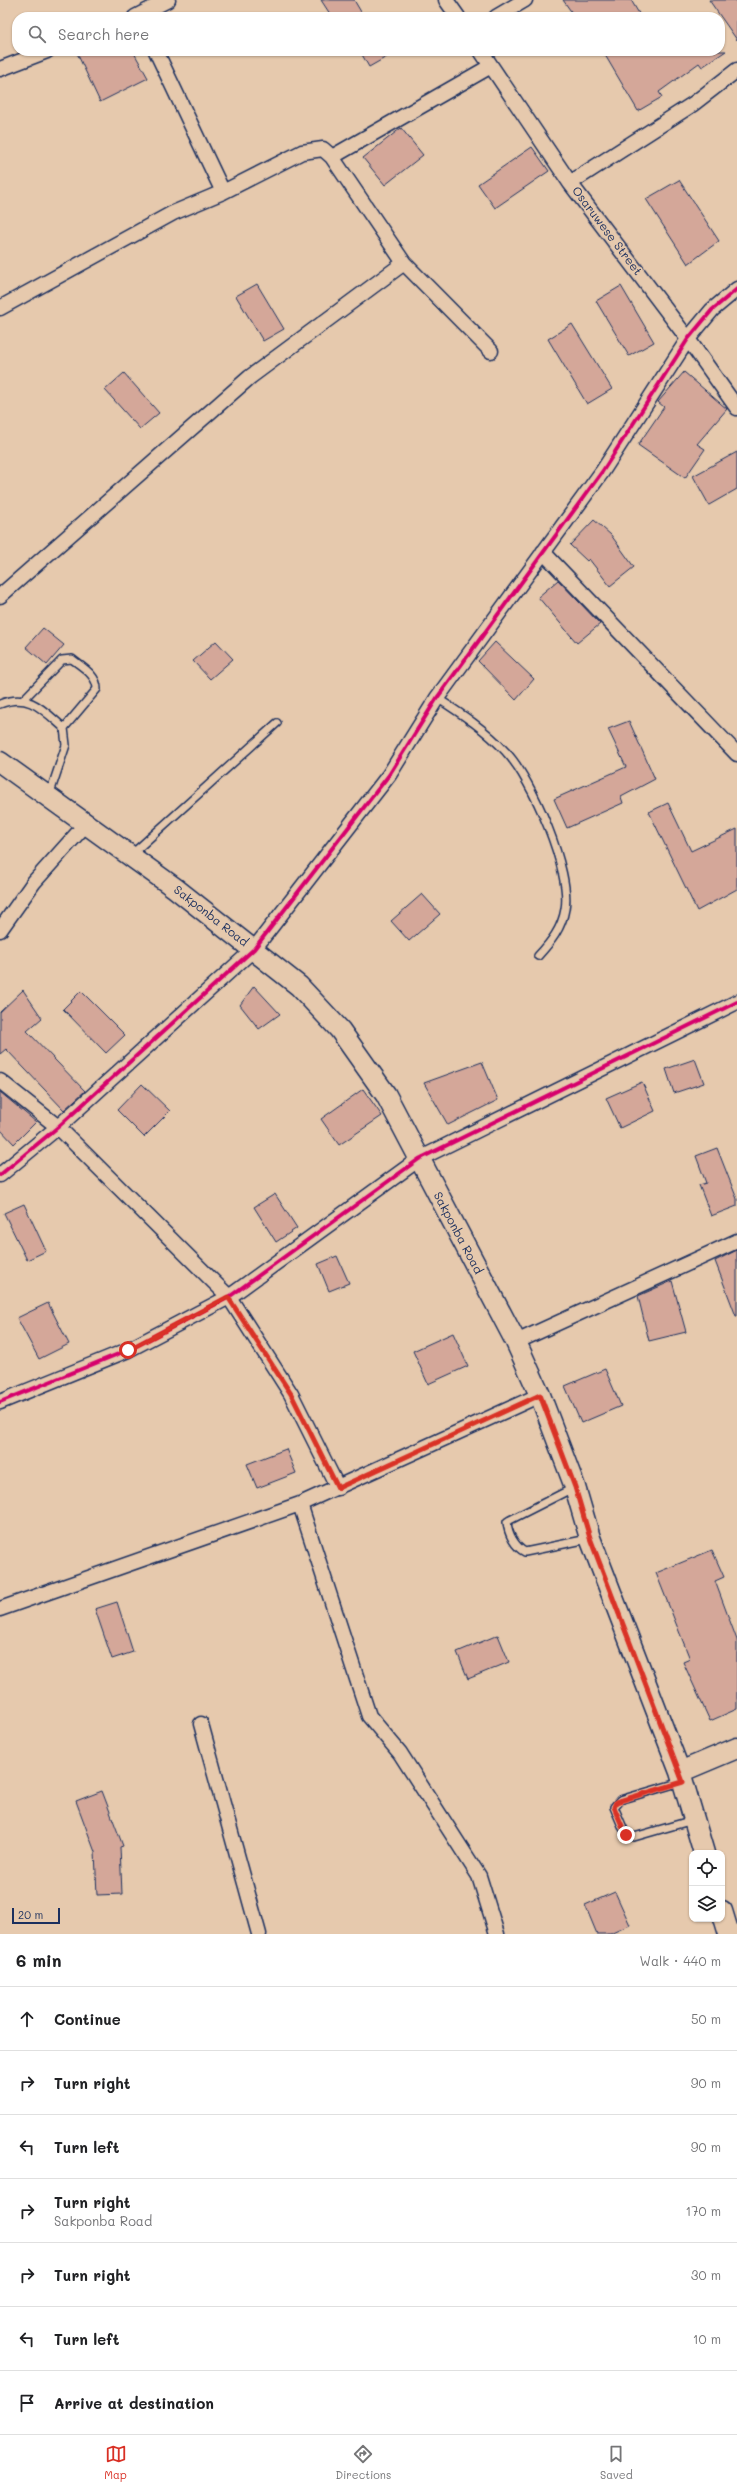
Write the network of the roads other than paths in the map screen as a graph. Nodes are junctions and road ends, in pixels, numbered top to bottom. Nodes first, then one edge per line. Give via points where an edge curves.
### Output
1 (168, 0) edge
2 (446, 0) edge
3 (525, 0) edge
4 (146, 12) edge
5 (454, 12) edge
6 (505, 12) edge
7 (34, 56) edge
8 (158, 56) edge
9 (484, 56) edge
10 (491, 66) junction
11 (0, 69) edge
12 (737, 70) edge
13 (332, 157) junction
14 (570, 183) junction
15 (223, 192) junction
16 (404, 263) junction
17 (737, 289) edge
18 (0, 308) edge
19 (688, 339) junction
20 (491, 351) dead end
21 (737, 408) edge
22 (543, 552) junction
23 (0, 596) edge
24 (437, 698) junction
25 (24, 699) junction
26 (0, 704) edge
27 (277, 723) dead end
28 (64, 728) junction
29 (737, 754) edge
30 (0, 762) edge
31 (48, 798) junction
32 (85, 825) junction
33 (129, 856) junction
34 (0, 930) edge
35 (254, 949) junction
36 (538, 956) dead end
37 (737, 1002) edge
38 (0, 1081) edge
39 (58, 1127) junction
40 (419, 1159) junction
41 (0, 1175) edge
42 (737, 1241) edge
43 (228, 1297) junction
44 (516, 1342) junction
45 (540, 1395) junction
46 (0, 1402) edge
47 (575, 1487) junction
48 (338, 1488) junction
49 (300, 1504) junction
50 (590, 1538) junction
51 (0, 1609) edge
52 (201, 1724) dead end
53 (737, 1748) edge
54 (682, 1777) junction
55 (694, 1819) junction
56 (703, 1850) edge
57 (725, 1921) edge
58 (259, 1934) edge
59 (497, 1934) edge
60 (729, 1934) edge

1 - 4 street
2 - 5 street
3 - 6 street
7 - 11 street
8 - 15 street
9 - 10 street, Osaruwese Street
10 - 13 street
10 - 14 street, Osaruwese Street
12 - 14 street via 693,104
13 - 15 street via 323,149 302,152
13 - 16 street
14 - 19 street, Osaruwese Street
15 - 18 street via 173,213
16 - 20 street
16 - 23 street via 250,377
17 - 19 street via 712,310
19 - 21 street, Osaruwese Street
19 - 22 street via 602,472
22 - 24 street
22 - 29 street
24 - 35 street via 389,776
24 - 36 lane via 479,726 507,753 543,812 563,874 565,909 554,938
25 - 26 lane
25 - 28 lane
25 - 28 lane via 62,660 72,659 93,677 97,689
27 - 33 lane
28 - 31 lane via 66,745
30 - 31 main road, Sakponba Road
31 - 32 main road, Sakponba Road
32 - 33 main road, Sakponba Road
32 - 34 street via 34,882
33 - 35 main road, Sakponba Road
35 - 39 street
35 - 40 main road, Sakponba Road via 298,986 340,1030 386,1095
37 - 40 street
38 - 39 street
39 - 41 street
39 - 43 street
40 - 43 street
40 - 44 main road, Sakponba Road
42 - 44 street
43 - 46 street via 128,1350
43 - 48 street via 291,1394
44 - 45 main road, Sakponba Road
45 - 47 main road, Sakponba Road
45 - 48 street
47 - 50 main road, Sakponba Road
47 - 50 lane via 510,1520 507,1522 508,1528 518,1549 526,1552
48 - 49 street
49 - 51 street
49 - 59 street via 369,1716 400,1753 479,1876
50 - 54 main road, Sakponba Road
52 - 58 street
53 - 54 main road
54 - 55 main road, Sakponba Road
54 - 55 lane via 620,1800 614,1807 626,1835 634,1837
55 - 56 main road, Sakponba Road
57 - 60 main road

